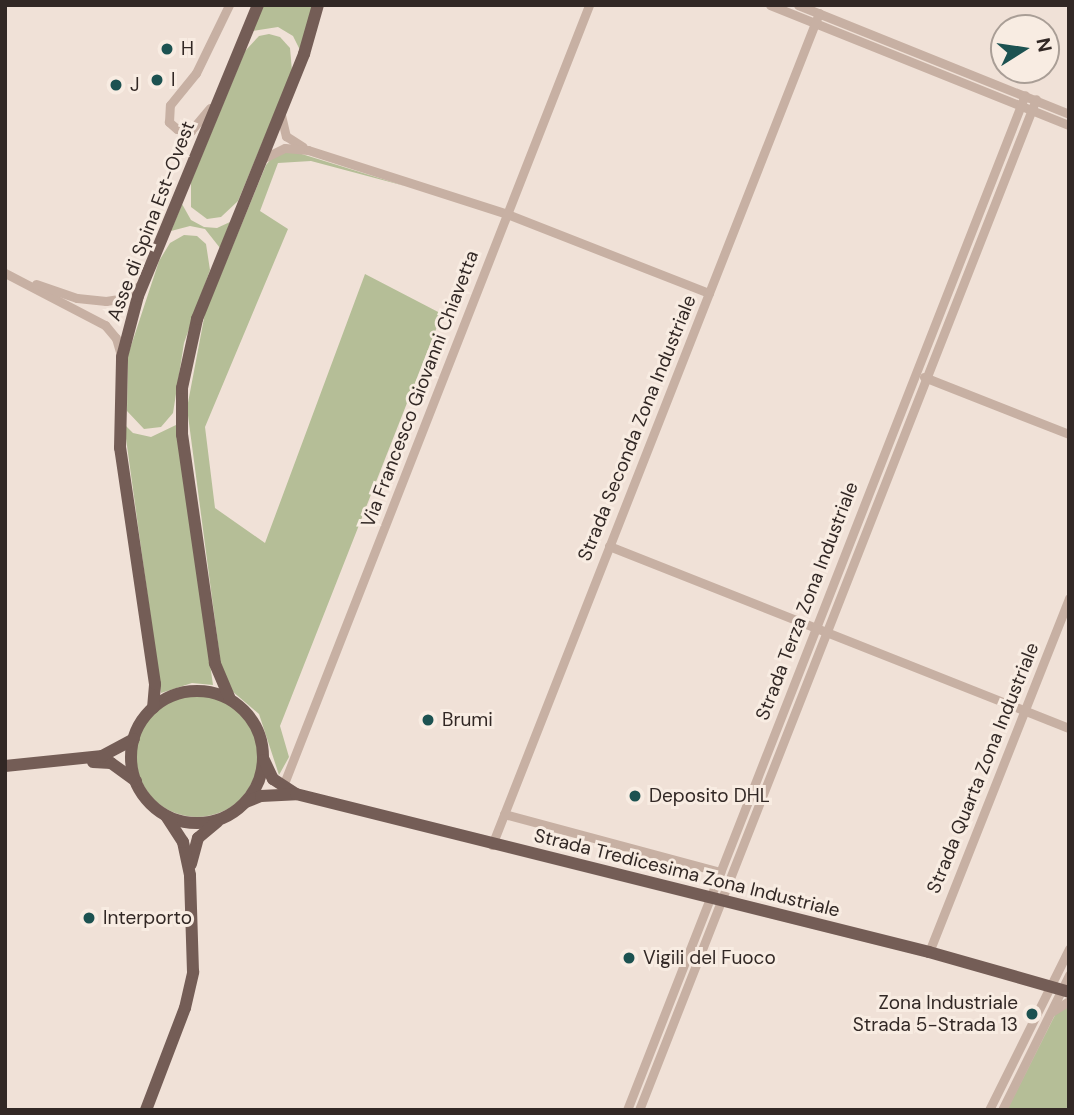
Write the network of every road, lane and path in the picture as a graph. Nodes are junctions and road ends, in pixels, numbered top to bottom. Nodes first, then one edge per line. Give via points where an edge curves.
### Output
1 (229, 5) edge
2 (258, 5) edge
3 (318, 5) edge
4 (589, 5) edge
5 (770, 5) edge
6 (798, 5) edge
7 (819, 13) junction
8 (815, 23) junction
9 (237, 54) junction
10 (933, 58) junction
11 (929, 68) junction
12 (976, 81) junction
13 (1036, 99) junction
14 (1023, 100) junction
15 (1032, 109) junction
16 (281, 110) junction
17 (1069, 114) edge
18 (1069, 125) edge
19 (1010, 135) junction
20 (1020, 139) junction
21 (308, 150) junction
22 (261, 160) junction
23 (987, 194) junction
24 (997, 197) junction
25 (507, 214) junction
26 (148, 272) junction
27 (5, 273) edge
28 (20, 279) junction
29 (709, 293) junction
30 (929, 340) junction
31 (940, 344) junction
32 (122, 358) junction
33 (916, 374) junction
34 (926, 378) junction
35 (1069, 434) edge
36 (860, 513) junction
37 (871, 517) junction
38 (609, 545) junction
39 (1069, 598) edge
40 (815, 627) junction
41 (826, 631) junction
42 (230, 699) junction
43 (153, 708) junction
44 (1025, 710) junction
45 (1069, 728) edge
46 (134, 739) junction
47 (264, 760) junction
48 (79, 761) junction
49 (5, 766) edge
50 (136, 781) junction
51 (283, 786) junction
52 (296, 794) junction
53 (246, 802) junction
54 (748, 804) junction
55 (758, 809) junction
56 (165, 814) junction
57 (504, 814) junction
58 (220, 819) junction
59 (492, 845) junction
60 (720, 872) junction
61 (190, 875) junction
62 (715, 900) junction
63 (1069, 948) edge
64 (929, 951) junction
65 (1069, 975) edge
66 (1060, 989) edge
67 (1069, 1002) edge
68 (1049, 1015) junction
69 (146, 1110) edge
70 (627, 1110) edge
71 (639, 1110) edge
72 (989, 1110) edge
73 (1002, 1110) edge

1 - 9 street via 196,73 170,105 172,126 185,132 202,121
2 - 9 main road, Asse di Spina Est-Ovest
3 - 16 main road
4 - 25 street, Via Francesco Giovanni Chiavetta
5 - 8 street
6 - 7 street
7 - 8 street, Strada Seconda Zona Industriale
7 - 10 street
8 - 11 street
8 - 29 street, Strada Seconda Zona Industriale
9 - 26 main road, Asse di Spina Est-Ovest
10 - 11 street
10 - 12 street
11 - 12 street
12 - 14 street
13 - 14 street
13 - 15 street, Strada Terza Zona Industriale
13 - 17 street
14 - 15 street
14 - 19 street, Strada Terza Zona Industriale
15 - 18 street
15 - 20 street, Strada Terza Zona Industriale
16 - 21 street via 286,136
16 - 22 main road
19 - 20 street
19 - 23 street, Strada Terza Zona Industriale
20 - 24 street, Strada Terza Zona Industriale
21 - 22 street via 285,148
21 - 25 street
22 - 42 main road via 197,319 182,388 185,454 215,663
23 - 24 street
23 - 30 street, Strada Terza Zona Industriale
24 - 31 street, Strada Terza Zona Industriale
25 - 29 street
25 - 51 street, Via Francesco Giovanni Chiavetta
26 - 28 street via 131,295 116,300 77,298
26 - 32 main road, Asse di Spina Est-Ovest
27 - 28 street
28 - 32 street via 110,329
29 - 38 street, Strada Seconda Zona Industriale
30 - 31 street
30 - 33 street, Strada Terza Zona Industriale
31 - 34 street, Strada Terza Zona Industriale
32 - 43 main road, Asse di Spina Est-Ovest via 119,438 155,684
33 - 34 street
33 - 36 street, Strada Terza Zona Industriale
34 - 35 street
34 - 37 street, Strada Terza Zona Industriale
36 - 37 street
36 - 40 street, Strada Terza Zona Industriale
37 - 41 street, Strada Terza Zona Industriale
38 - 40 street
38 - 57 street, Strada Seconda Zona Industriale
39 - 44 street, Strada Quarta Zona Industriale
40 - 41 street
40 - 54 street, Strada Terza Zona Industriale
41 - 44 street
41 - 55 street, Strada Terza Zona Industriale
42 - 43 main road via 190,691
42 - 47 main road via 255,724
43 - 46 main road
44 - 45 street
44 - 64 street, Strada Quarta Zona Industriale
46 - 48 main road via 119,749
46 - 50 main road via 131,760
47 - 51 main road via 273,779
47 - 53 main road via 258,785
48 - 49 main road
48 - 50 main road via 111,764
50 - 56 main road via 146,799
51 - 52 main road
52 - 53 main road via 261,796
52 - 59 main road, Strada Tredicesima Zona Industriale
53 - 58 main road
54 - 55 street
54 - 60 street, Strada Terza Zona Industriale
55 - 62 street, Strada Terza Zona Industriale
56 - 58 main road via 195,823
56 - 61 main road via 180,834
57 - 59 street, Strada Seconda Zona Industriale
57 - 60 street
58 - 61 main road via 198,838
59 - 62 main road, Strada Tredicesima Zona Industriale
60 - 62 street, Strada Terza Zona Industriale
61 - 69 main road via 193,972 186,1008
62 - 64 main road, Strada Tredicesima Zona Industriale
62 - 70 street, Strada Terza Zona Industriale
62 - 71 street, Strada Terza Zona Industriale
63 - 66 street
64 - 66 main road, Strada Tredicesima Zona Industriale
65 - 66 street
66 - 68 street
66 - 72 street
67 - 68 street
68 - 73 street

